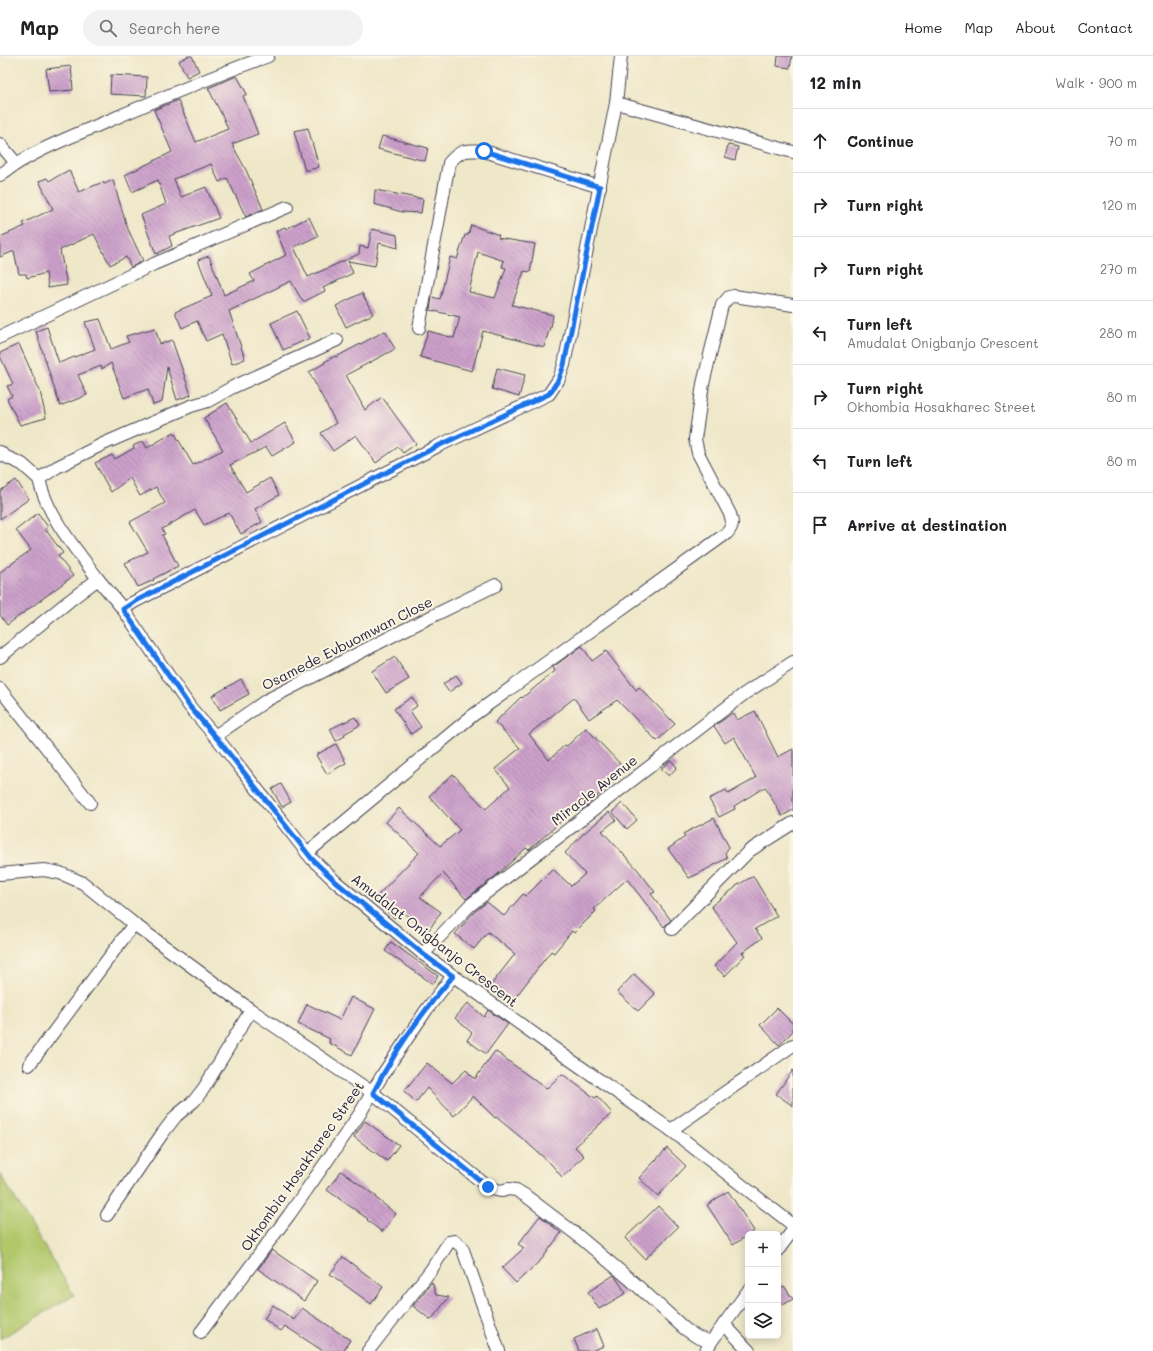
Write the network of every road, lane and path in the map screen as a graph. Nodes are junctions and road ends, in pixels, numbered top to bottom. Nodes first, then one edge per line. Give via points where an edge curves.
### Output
1 (268, 56) edge
2 (621, 56) edge
3 (616, 103) junction
4 (0, 144) edge
5 (793, 152) edge
6 (16, 163) junction
7 (0, 175) edge
8 (600, 187) junction
9 (287, 207) dead end
10 (793, 306) edge
11 (419, 328) dead end
12 (0, 337) edge
13 (337, 340) dead end
14 (0, 452) edge
15 (39, 479) junction
16 (98, 579) junction
17 (496, 585) dead end
18 (123, 609) junction
19 (0, 657) edge
20 (793, 662) edge
21 (0, 689) edge
22 (215, 736) junction
23 (90, 803) dead end
24 (793, 823) edge
25 (307, 853) junction
26 (0, 874) edge
27 (134, 924) junction
28 (672, 929) dead end
29 (423, 954) junction
30 (453, 976) junction
31 (251, 1010) junction
32 (793, 1045) edge
33 (29, 1065) dead end
34 (373, 1093) junction
35 (671, 1130) junction
36 (107, 1215) dead end
37 (793, 1225) edge
38 (793, 1230) edge
39 (781, 1246) edge
40 (745, 1295) edge
41 (724, 1324) junction
42 (201, 1332) dead end
43 (708, 1346) edge
44 (368, 1351) edge
45 (499, 1351) edge
46 (749, 1351) edge

1 - 6 street via 76,134
2 - 3 street
3 - 5 street
3 - 8 street
4 - 6 street
6 - 7 street
8 - 11 street via 484,151 467,150 455,156 449,163
8 - 18 street via 564,365 549,394 438,446
9 - 12 street via 154,264
10 - 25 street via 734,296 729,297 722,305 703,384 695,439 698,453 730,514 732,528 472,716
13 - 15 street via 208,401 103,444
14 - 15 street via 22,464
15 - 16 street, Amudalat Onigbanjo Crescent via 51,512
16 - 18 street, Amudalat Onigbanjo Crescent
16 - 19 street
17 - 22 street, Osamede Evbuomwan Close via 267,700
18 - 22 street, Amudalat Onigbanjo Crescent via 190,707
20 - 29 street, Miracle Avenue via 738,699 470,906
21 - 23 street
22 - 25 street, Amudalat Onigbanjo Crescent
24 - 28 street via 749,851
25 - 29 street, Amudalat Onigbanjo Crescent via 336,882
26 - 27 street via 44,870 60,873 83,883
27 - 31 street
27 - 33 street
29 - 30 street, Amudalat Onigbanjo Crescent
30 - 34 street, Okhombia Hosakharec Street via 427,1008
30 - 35 street, Amudalat Onigbanjo Crescent
31 - 34 street
31 - 36 street via 204,1088 162,1134
32 - 35 street
34 - 42 street, Okhombia Hosakharec Street via 289,1215
34 - 43 street via 488,1187 502,1191 516,1190 526,1196 587,1243
35 - 37 street, Amudalat Onigbanjo Crescent
38 - 39 street
40 - 41 street
41 - 43 street
41 - 46 street
44 - 45 street via 449,1242 455,1241 462,1247

